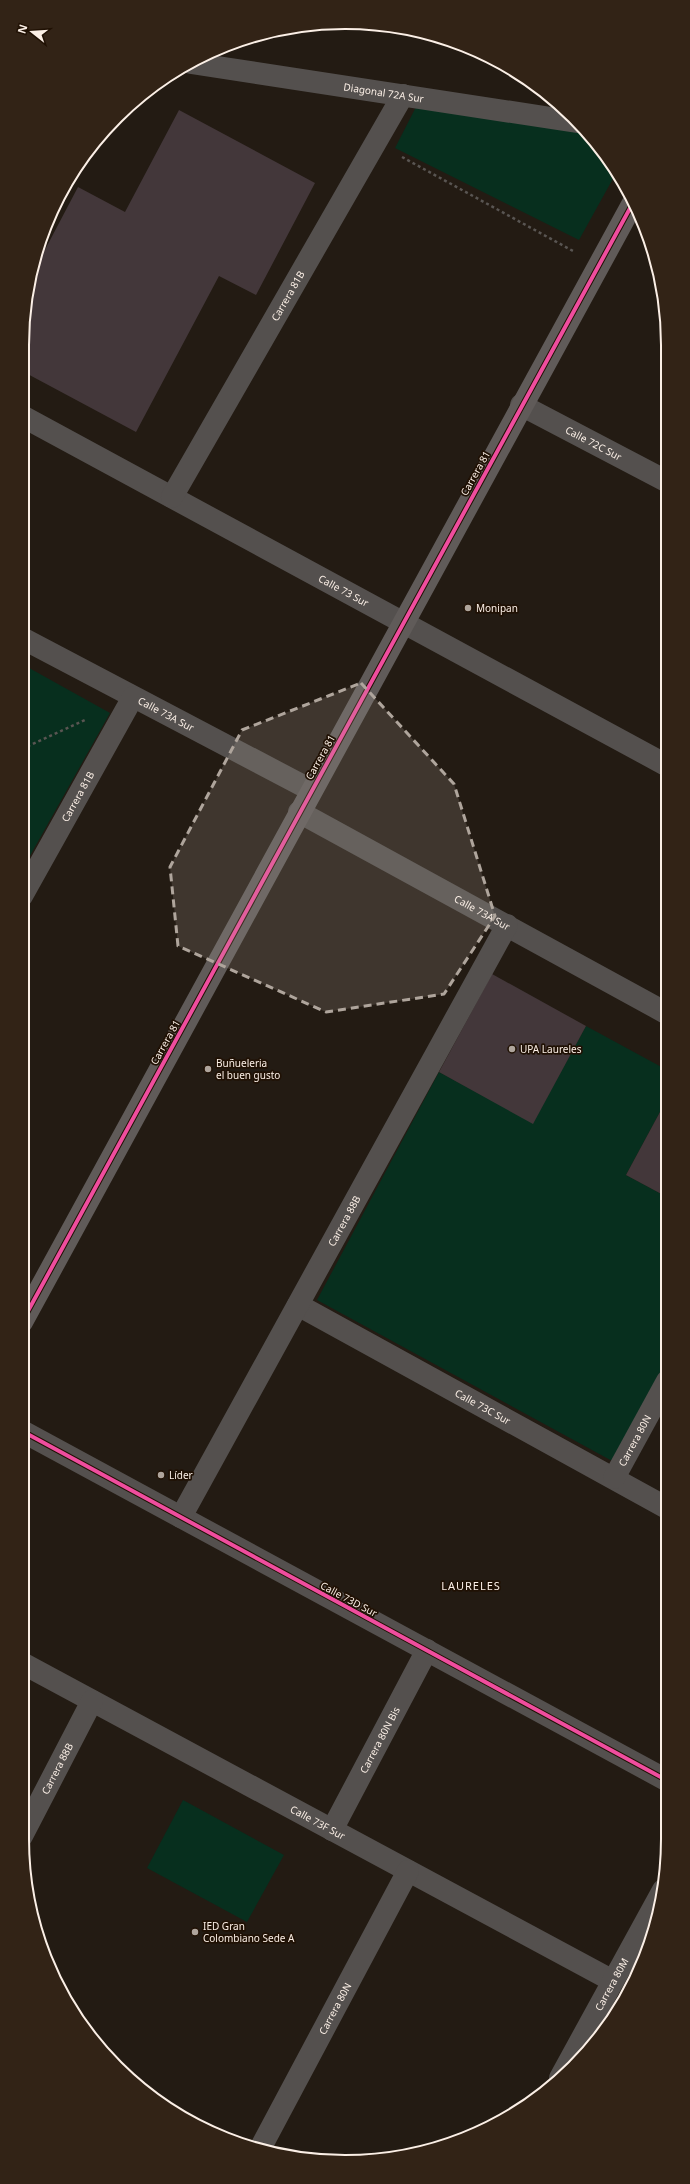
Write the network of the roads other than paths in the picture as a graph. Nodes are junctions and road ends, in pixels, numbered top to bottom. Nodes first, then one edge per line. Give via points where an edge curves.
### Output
1 (200, 64) edge
2 (403, 95) junction
3 (566, 120) edge
4 (630, 209) edge
5 (521, 405) junction
6 (29, 420) edge
7 (661, 478) edge
8 (172, 497) junction
9 (403, 622) junction
10 (29, 642) edge
11 (133, 697) junction
12 (661, 762) edge
13 (311, 790) junction
14 (299, 812) junction
15 (29, 883) edge
16 (507, 925) junction
17 (661, 1010) edge
18 (298, 1305) junction
19 (29, 1309) edge
20 (661, 1392) edge
21 (29, 1435) edge
22 (614, 1478) junction
23 (661, 1505) edge
24 (181, 1517) junction
25 (427, 1650) junction
26 (29, 1667) edge
27 (92, 1701) junction
28 (661, 1777) edge
29 (29, 1822) edge
30 (332, 1830) junction
31 (408, 1871) junction
32 (653, 1908) edge
33 (613, 1981) junction
34 (610, 2006) edge
35 (578, 2052) edge
36 (262, 2144) edge

1 - 2 street, Diagonal 72A Sur
2 - 3 street, Diagonal 72A Sur
2 - 8 street, Carrera 81B
4 - 5 street, Carrera 81
5 - 7 street, Calle 72C Sur
5 - 9 street, Carrera 81
6 - 8 street, Calle 73 Sur
8 - 9 street, Calle 73 Sur
9 - 12 street, Calle 73 Sur
9 - 13 street, Carrera 81
10 - 11 street, Calle 73A Sur
11 - 13 street, Calle 73A Sur
11 - 15 street, Carrera 81B
13 - 14 street, Carrera 81
14 - 16 street, Calle 73A Sur
14 - 19 street, Carrera 81
16 - 17 street, Calle 73A Sur
16 - 18 street, Carrera 88B
18 - 22 street, Calle 73C Sur
18 - 24 street, Carrera 88B
20 - 22 street, Carrera 80N
21 - 24 street, Calle 73D Sur
22 - 23 street, Calle 73C Sur
24 - 25 street, Calle 73D Sur
25 - 28 street, Calle 73D Sur
25 - 30 street, Carrera 80N Bis
26 - 27 street, Calle 73F Sur
27 - 29 street, Carrera 88B
27 - 30 street, Calle 73F Sur
30 - 31 street, Calle 73F Sur
31 - 33 street, Calle 73F Sur
31 - 36 street, Carrera 80N
32 - 33 street, Carrera 80M
33 - 34 street, Carrera 80M
34 - 35 street, Carrera 80M

